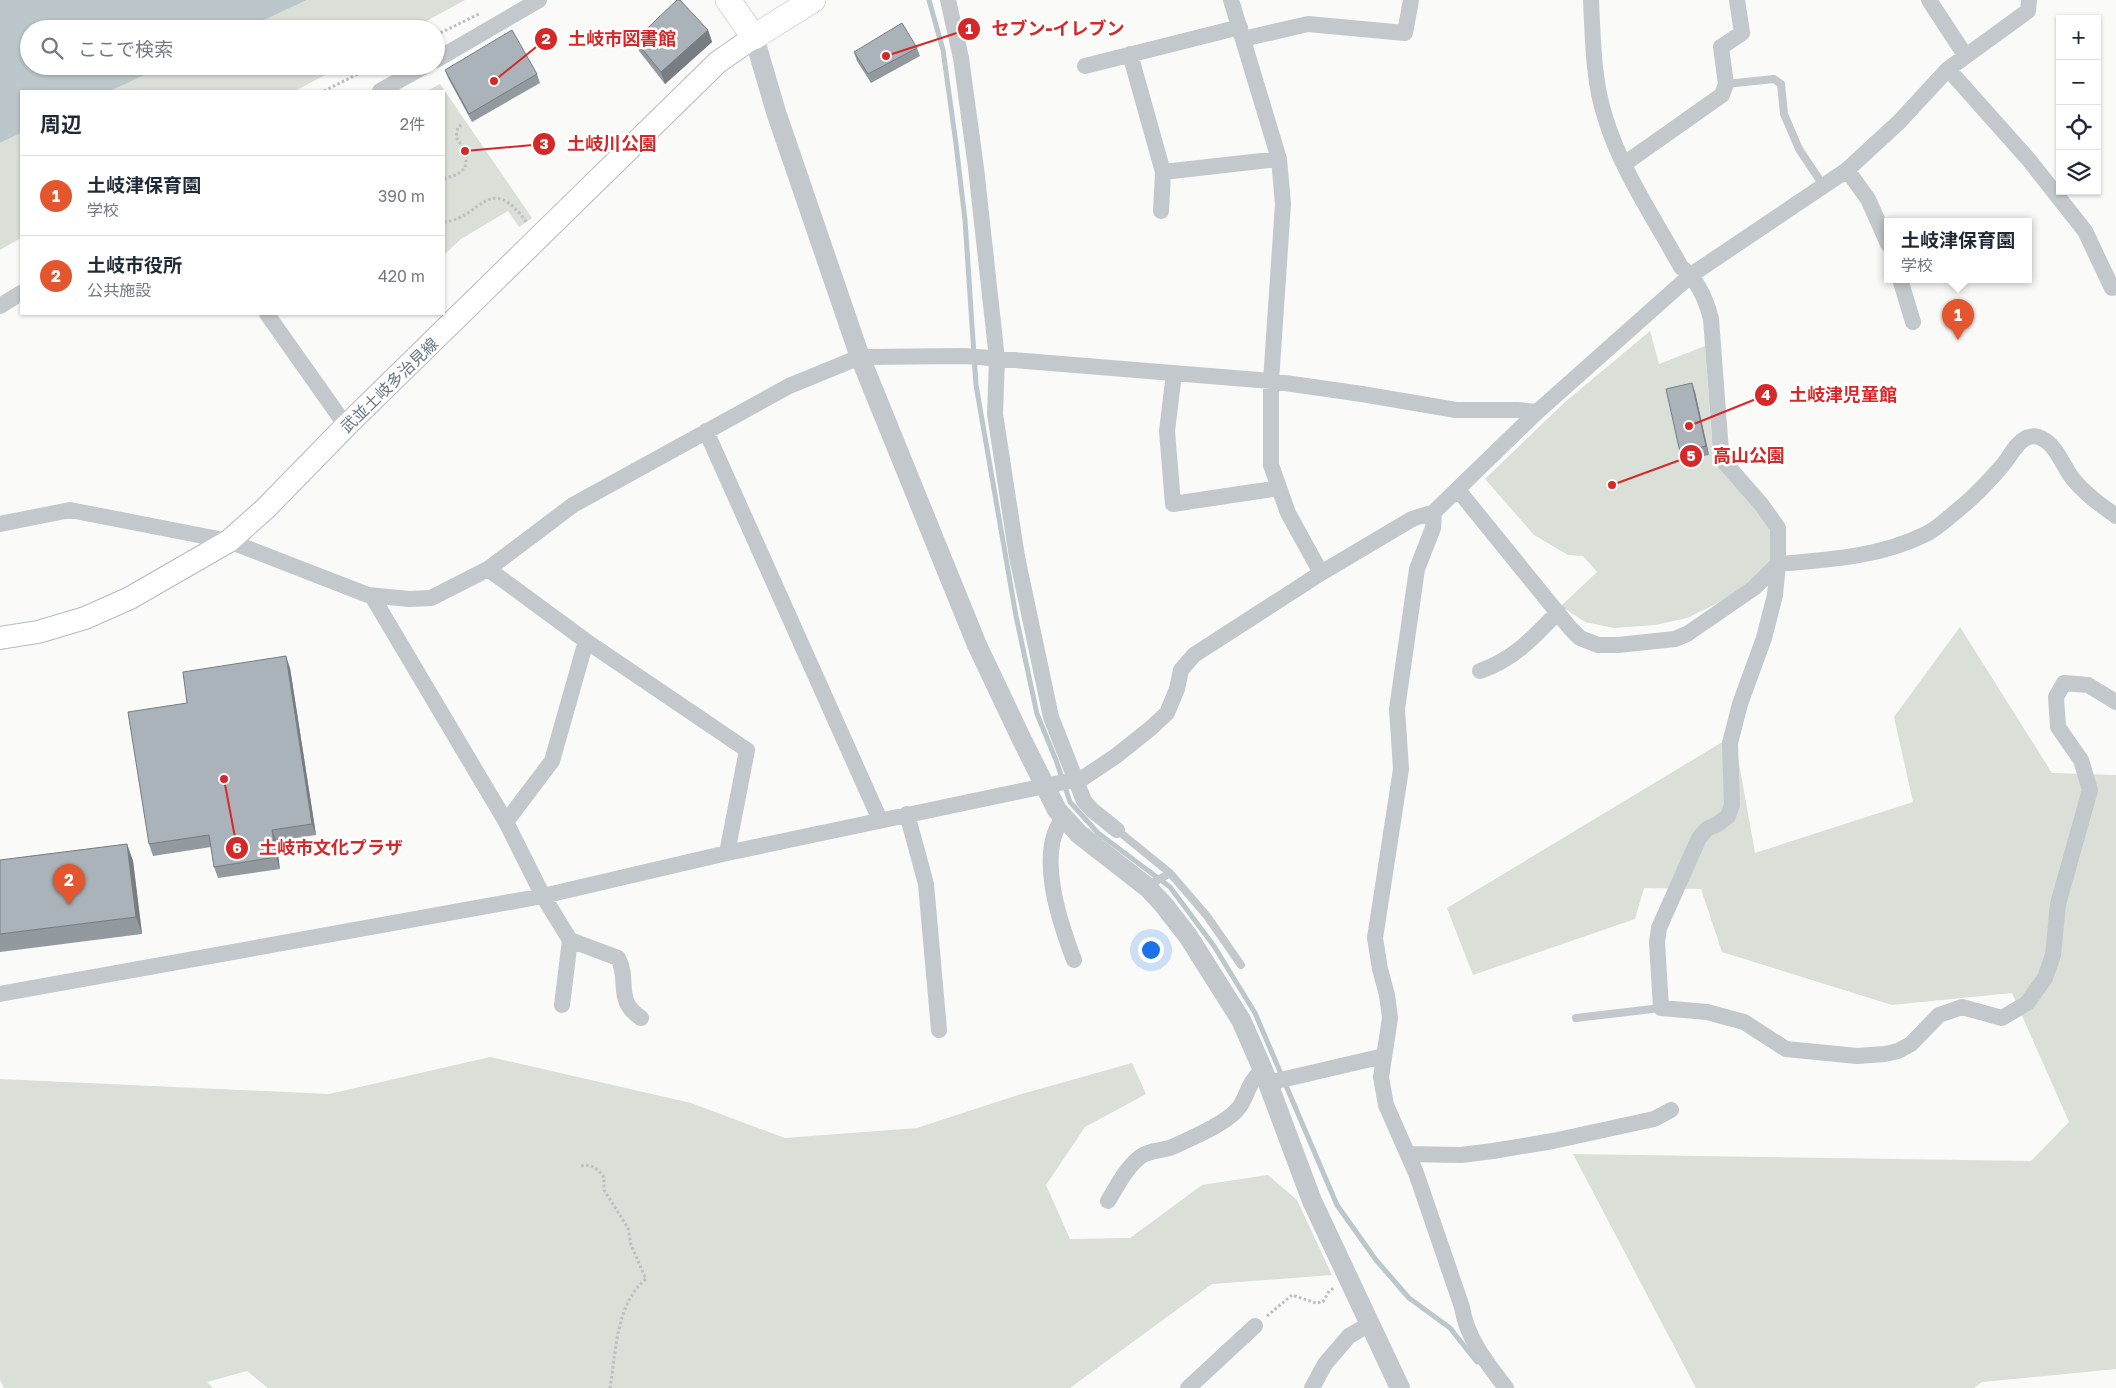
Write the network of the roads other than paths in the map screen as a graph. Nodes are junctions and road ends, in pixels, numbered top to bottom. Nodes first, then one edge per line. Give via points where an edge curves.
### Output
1 (539, 0) edge
2 (728, 0) edge
3 (813, 0) edge
4 (948, 0) edge
5 (1232, 0) edge
6 (1411, 0) edge
7 (1591, 0) edge
8 (1737, 0) edge
9 (1929, 0) edge
10 (2028, 0) edge
11 (1241, 33) junction
12 (754, 38) junction
13 (1130, 54) junction
14 (445, 55) edge
15 (1965, 55) junction
16 (1086, 66) dead end
17 (1948, 69) junction
18 (409, 75) edge
19 (1726, 84) junction
20 (382, 90) edge
21 (1279, 159) junction
22 (1624, 164) junction
23 (1847, 170) junction
24 (1163, 172) junction
25 (1823, 185) junction
26 (1161, 211) dead end
27 (1884, 235) edge
28 (1691, 275) junction
29 (1901, 283) edge
30 (2112, 288) dead end
31 (20, 295) edge
32 (0, 306) edge
33 (267, 315) edge
34 (1913, 322) dead end
35 (860, 357) junction
36 (992, 358) junction
37 (1174, 373) junction
38 (1271, 381) junction
39 (1537, 412) junction
40 (346, 426) junction
41 (706, 431) junction
42 (1279, 488) junction
43 (1458, 490) junction
44 (1434, 512) junction
45 (2116, 516) edge
46 (0, 524) edge
47 (229, 540) junction
48 (1778, 564) junction
49 (488, 569) junction
50 (1321, 573) junction
51 (372, 596) junction
52 (1558, 612) junction
53 (0, 638) edge
54 (586, 641) junction
55 (1480, 671) dead end
56 (2116, 702) edge
57 (1062, 783) junction
58 (907, 814) junction
59 (1064, 817) junction
60 (880, 820) junction
61 (506, 822) junction
62 (1117, 830) joint
63 (727, 853) junction
64 (1170, 873) junction
65 (1146, 887) junction
66 (543, 896) junction
67 (570, 940) junction
68 (1074, 960) dead end
69 (1241, 965) dead end
70 (0, 994) edge
71 (562, 1005) dead end
72 (1660, 1008) junction
73 (641, 1018) dead end
74 (1576, 1018) dead end
75 (940, 1030) dead end
76 (1384, 1056) junction
77 (1269, 1078) junction
78 (1671, 1110) dead end
79 (1408, 1154) junction
80 (1108, 1201) dead end
81 (1370, 1324) junction
82 (1255, 1326) road end
83 (1188, 1388) edge
84 (1312, 1388) edge
85 (1400, 1388) edge
86 (1506, 1388) edge

1 - 14 street
2 - 12 main road
3 - 12 main road
4 - 36 street via 961,58 976,168
5 - 11 street
6 - 11 street via 1405,33 1308,24
7 - 22 street via 1600,97 1609,131
8 - 19 street via 1742,33 1721,47
9 - 15 street
10 - 15 street via 2028,11
11 - 13 street
11 - 21 street
12 - 35 street
12 - 40 main road, 武並土岐多治見線 via 718,62
13 - 16 street
13 - 24 street
15 - 17 street
17 - 23 street via 1899,122
17 - 30 street via 2030,160 2085,231
18 - 20 street
19 - 22 street via 1722,95
19 - 25 lane via 1774,79 1781,84 1784,114 1800,149
21 - 24 street
21 - 38 street via 1283,204
22 - 28 street via 1681,267
23 - 25 street
23 - 27 street via 1868,199
24 - 26 street
25 - 28 street
28 - 39 street
28 - 48 street via 1708,304 1711,319 1721,451 1725,463 1778,528
29 - 34 street
31 - 32 street
33 - 40 street
35 - 36 street
35 - 41 street via 789,386
35 - 57 street via 977,645
36 - 37 street
36 - 57 street via 995,414 1017,557
37 - 38 street
37 - 42 street via 1167,431 1173,504
38 - 39 street via 1456,410
38 - 42 street via 1271,465
39 - 43 street
40 - 47 main road, 武並土岐多治見線 via 266,508
41 - 49 street via 573,505
41 - 60 street
42 - 50 street via 1288,513
43 - 44 street
43 - 52 street
44 - 50 street via 1412,519
44 - 76 street via 1433,528 1417,569 1397,709 1401,769 1375,938 1390,1018
45 - 48 street via 2072,479 2047,442 2033,436 2015,448 1966,504 1927,533 1892,548
46 - 47 street via 70,510
47 - 51 street
47 - 53 main road, 武並土岐多治見線 via 130,598 85,618 38,632
48 - 52 street via 1754,588 1687,634 1675,638 1598,645 1580,638
48 - 72 street via 1775,595 1764,638 1740,704 1730,743 1732,805 1728,816 1706,829 1699,838 1659,928
49 - 51 street via 431,598
49 - 54 street
50 - 57 street via 1194,655 1181,670 1167,713 1116,756 1083,778
51 - 61 street
52 - 55 street via 1517,652
54 - 61 street via 552,760
54 - 63 street via 748,750
56 - 72 street via 2088,685 2064,683 2056,697 2058,727 2081,760 2090,790 2058,904 2053,955 2046,978 2027,1004 2002,1018 1962,1007 1939,1015 1911,1044 1898,1051 1857,1056 1786,1049 1744,1022 1707,1012
57 - 58 street
57 - 59 street via 1057,810
57 - 62 street
58 - 60 street
58 - 75 street via 926,884
59 - 65 street via 1079,834
59 - 68 street via 1054,836 1051,863 1054,898
60 - 63 street
61 - 66 street
62 - 64 lane
63 - 66 street
64 - 65 lane
64 - 69 lane via 1207,916
65 - 77 street via 1188,936 1225,993
66 - 67 street
66 - 70 street
67 - 71 street
67 - 73 street via 618,958 623,968 624,999 633,1013
72 - 74 lane
76 - 77 street via 1294,1077
76 - 79 street via 1382,1076 1386,1105
77 - 80 street via 1255,1076 1237,1110 1220,1122 1173,1146 1139,1158
77 - 81 street via 1312,1201
78 - 79 street via 1654,1119 1553,1141 1461,1155
79 - 86 street via 1462,1307 1464,1321 1480,1355
81 - 84 street via 1349,1336 1325,1364
81 - 85 street
82 - 83 street

